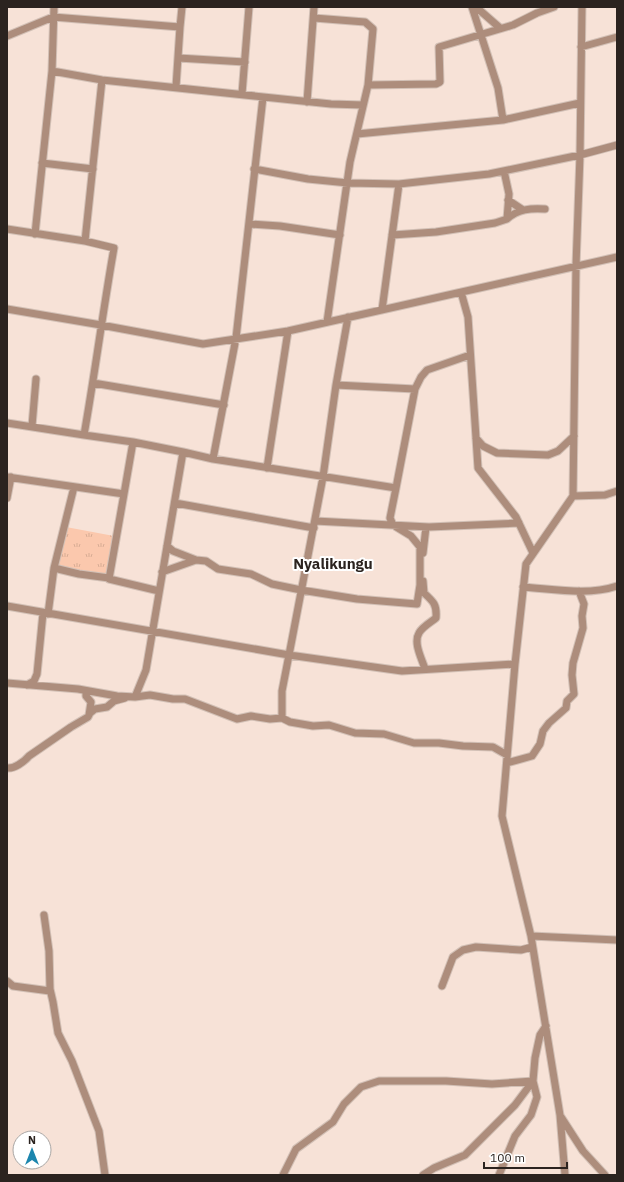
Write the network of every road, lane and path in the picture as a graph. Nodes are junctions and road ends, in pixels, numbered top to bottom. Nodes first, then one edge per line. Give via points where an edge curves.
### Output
1 (54, 7) edge
2 (182, 7) edge
3 (249, 7) edge
4 (314, 7) edge
5 (472, 7) edge
6 (476, 7) edge
7 (554, 7) edge
8 (582, 7) edge
9 (53, 16) junction
10 (314, 18) junction
11 (180, 26) junction
12 (500, 28) junction
13 (481, 34) junction
14 (7, 36) edge
15 (617, 37) edge
16 (581, 47) junction
17 (178, 58) junction
18 (244, 62) junction
19 (52, 71) junction
20 (102, 80) junction
21 (368, 85) junction
22 (176, 87) junction
23 (242, 94) junction
24 (263, 97) junction
25 (307, 102) junction
26 (580, 102) junction
27 (364, 105) junction
28 (503, 120) junction
29 (357, 134) junction
30 (617, 145) edge
31 (580, 155) junction
32 (42, 163) junction
33 (92, 169) junction
34 (254, 169) junction
35 (504, 171) junction
36 (348, 183) junction
37 (399, 184) junction
38 (508, 200) junction
39 (545, 209) dead end
40 (523, 210) junction
41 (507, 219) junction
42 (249, 224) junction
43 (7, 229) edge
44 (35, 234) junction
45 (340, 235) junction
46 (392, 235) junction
47 (85, 241) junction
48 (617, 257) edge
49 (605, 260) junction
50 (617, 262) edge
51 (576, 266) junction
52 (461, 292) junction
53 (7, 309) edge
54 (382, 310) junction
55 (348, 317) junction
56 (327, 322) junction
57 (101, 325) junction
58 (288, 331) junction
59 (236, 338) junction
60 (470, 355) junction
61 (36, 379) dead end
62 (93, 383) junction
63 (336, 385) junction
64 (415, 389) junction
65 (224, 405) junction
66 (7, 423) edge
67 (32, 426) junction
68 (84, 434) junction
69 (574, 436) junction
70 (476, 438) junction
71 (133, 442) junction
72 (182, 452) junction
73 (213, 459) junction
74 (267, 468) junction
75 (9, 477) edge
76 (323, 477) junction
77 (74, 487) junction
78 (396, 488) junction
79 (617, 491) edge
80 (124, 494) junction
81 (573, 496) junction
82 (7, 498) edge
83 (175, 503) junction
84 (519, 523) junction
85 (315, 524) junction
86 (393, 525) junction
87 (426, 527) junction
88 (167, 546) junction
89 (533, 553) junction
90 (196, 560) junction
91 (54, 568) junction
92 (162, 572) junction
93 (109, 578) junction
94 (617, 586) edge
95 (523, 587) junction
96 (301, 590) junction
97 (159, 591) junction
98 (579, 591) junction
99 (7, 606) edge
100 (46, 613) junction
101 (152, 632) junction
102 (289, 655) junction
103 (515, 664) junction
104 (425, 670) junction
105 (37, 674) junction
106 (7, 683) edge
107 (28, 685) junction
108 (43, 686) junction
109 (86, 691) junction
110 (132, 697) junction
111 (89, 715) junction
112 (282, 718) junction
113 (507, 755) junction
114 (507, 763) junction
115 (7, 768) edge
116 (44, 915) dead end
117 (531, 936) junction
118 (617, 940) edge
119 (532, 947) junction
120 (7, 981) edge
121 (442, 986) dead end
122 (50, 991) junction
123 (546, 1026) junction
124 (534, 1081) junction
125 (560, 1115) junction
126 (105, 1175) edge
127 (283, 1175) edge
128 (423, 1175) edge
129 (499, 1175) edge
130 (565, 1175) edge
131 (605, 1175) edge

1 - 9 street
2 - 11 street
3 - 18 street
4 - 10 street
5 - 13 street
6 - 12 street
7 - 12 street
8 - 16 street
9 - 11 street
9 - 14 street
9 - 19 street
10 - 21 street via 365,22 373,29
10 - 25 street
11 - 17 street
12 - 13 street
13 - 21 street via 439,47 440,82 436,84
13 - 28 street via 498,88
15 - 16 street
16 - 26 street
17 - 18 street
17 - 22 street
18 - 23 street
19 - 20 street
19 - 32 street
20 - 22 street
20 - 33 street
21 - 27 street
22 - 23 street
23 - 24 street
24 - 25 street
24 - 34 street
25 - 27 street
26 - 28 street
26 - 31 street
27 - 29 street
28 - 29 street
29 - 36 street
30 - 31 street
31 - 35 street
31 - 51 street
32 - 33 street
32 - 44 street
33 - 47 street
34 - 36 street
34 - 42 street
35 - 37 street
35 - 38 street
36 - 37 street
36 - 45 street
37 - 46 street
38 - 40 street
38 - 41 street
39 - 40 street
40 - 41 street via 513,213
41 - 46 street via 436,232
42 - 45 street
42 - 59 street
43 - 44 street
44 - 47 street
45 - 56 street
46 - 54 street
47 - 57 street via 114,248
48 - 49 street
49 - 50 street
49 - 51 street
51 - 52 street
51 - 69 street
52 - 54 street
52 - 60 street via 468,317
53 - 57 street
54 - 55 street
55 - 56 street
55 - 63 street
56 - 58 street
57 - 59 street via 203,344
57 - 62 street
58 - 59 street
58 - 74 street
59 - 65 street
60 - 64 street via 427,370
60 - 70 street
61 - 67 street
62 - 65 street
62 - 68 street
63 - 64 street
63 - 76 street
64 - 78 street
65 - 73 street
66 - 67 street
67 - 68 street
68 - 71 street
69 - 70 street via 558,451 548,455 497,453 483,446
69 - 81 street
70 - 84 street via 478,468
71 - 72 street
71 - 80 street
72 - 73 street
72 - 83 street
73 - 74 street
74 - 76 street
75 - 77 street
75 - 82 street
76 - 78 street
76 - 85 street
77 - 80 street
77 - 91 street
78 - 86 street via 390,518
79 - 81 street via 605,495
80 - 93 street
81 - 89 street
83 - 85 street
83 - 88 street
84 - 87 street
84 - 89 street
85 - 86 street
85 - 96 street
86 - 87 street
86 - 96 street via 411,536 420,547 418,604 357,599
87 - 104 street via 423,551 424,594 432,600 436,608 436,618 420,632 417,640
88 - 90 street
88 - 92 street
89 - 95 street via 526,564
90 - 92 street
90 - 96 street via 206,561 218,569 251,574 272,584
91 - 93 street
91 - 100 street
92 - 97 street
93 - 97 street
94 - 98 street
95 - 98 street
95 - 103 street
96 - 102 street
97 - 101 street
98 - 114 street via 584,604 583,628 573,663 574,694 566,708 548,723 532,756
99 - 100 street
100 - 101 street
100 - 105 street
101 - 102 street
101 - 110 street via 146,670
102 - 104 street via 402,671
102 - 112 street via 282,691
103 - 104 street
103 - 113 street
105 - 107 street via 34,681
105 - 108 street
106 - 107 street
107 - 108 street
108 - 109 street
109 - 110 street
109 - 111 street via 86,696 91,702
110 - 111 street via 114,701
110 - 112 street via 150,695 185,699 237,719 251,716
111 - 115 street via 14,768
112 - 113 street via 313,726 329,725 356,733 384,734 414,743 439,742 493,747
113 - 114 street
114 - 117 street via 502,816
116 - 122 street
117 - 118 street
117 - 119 street
119 - 121 street via 521,950 476,947 463,950 453,957
119 - 123 street
120 - 122 street via 13,986
122 - 126 street via 58,1033 72,1061 99,1131
123 - 124 street via 540,1035
123 - 125 street
124 - 127 street via 492,1084 379,1081 361,1088 344,1104 333,1122 296,1149
124 - 128 street via 515,1105 465,1154
124 - 129 street via 537,1097 531,1114 515,1136
125 - 130 street
125 - 131 street via 583,1151

